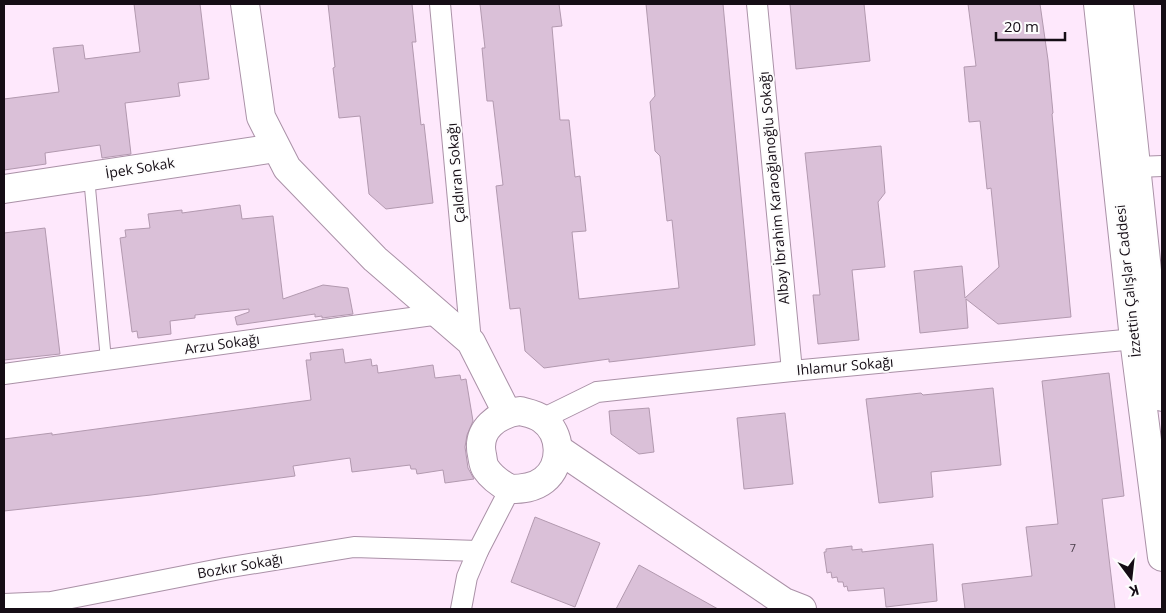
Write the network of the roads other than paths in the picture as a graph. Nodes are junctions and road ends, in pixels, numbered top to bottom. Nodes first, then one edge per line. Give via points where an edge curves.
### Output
1 (245, 4) edge
2 (440, 4) edge
3 (757, 4) edge
4 (1098, 4) edge
5 (1119, 4) edge
6 (276, 148) junction
7 (1149, 167) edge
8 (89, 176) junction
9 (4, 189) edge
10 (440, 314) junction
11 (1144, 338) junction
12 (472, 342) junction
13 (106, 360) junction
14 (792, 371) junction
15 (4, 374) edge
16 (1162, 397) edge
17 (508, 413) junction
18 (542, 419) junction
19 (558, 449) junction
20 (510, 489) junction
21 (1159, 507) edge
22 (478, 551) junction
23 (1162, 557) edge
24 (4, 604) edge
25 (49, 606) edge
26 (793, 607) edge
27 (461, 609) edge

1 - 6 street via 260,117
2 - 12 street, Çaldıran Sokağı
3 - 14 street, Albay İbrahim Karaoğlanoğlu Sokağı
4 - 11 street, İzzettin Çalışlar Caddesi
5 - 7 street, İzzettin Çalışlar Caddesi
6 - 8 street, İpek Sokak
6 - 10 street via 287,168 375,259
7 - 11 street, İzzettin Çalışlar Caddesi
8 - 9 street, İpek Sokak
8 - 13 lane
10 - 12 street
10 - 13 street, Arzu Sokağı
11 - 14 street, Ihlamur Sokağı
11 - 16 street, İzzettin Çalışlar Caddesi
11 - 21 street, İzzettin Çalışlar Caddesi
12 - 17 street
13 - 15 street, Arzu Sokağı
14 - 18 street, Ihlamur Sokağı via 597,392
17 - 18 street via 520,411
17 - 20 street via 487,427 481,450 485,468
18 - 19 street via 553,432
19 - 20 street via 556,461 544,480 532,486
19 - 26 street
20 - 22 street
21 - 23 street, İzzettin Çalışlar Caddesi
22 - 25 street, Bozkır Sokağı via 354,547 225,568
22 - 27 street via 467,577
24 - 25 street, Bozkır Sokağı

